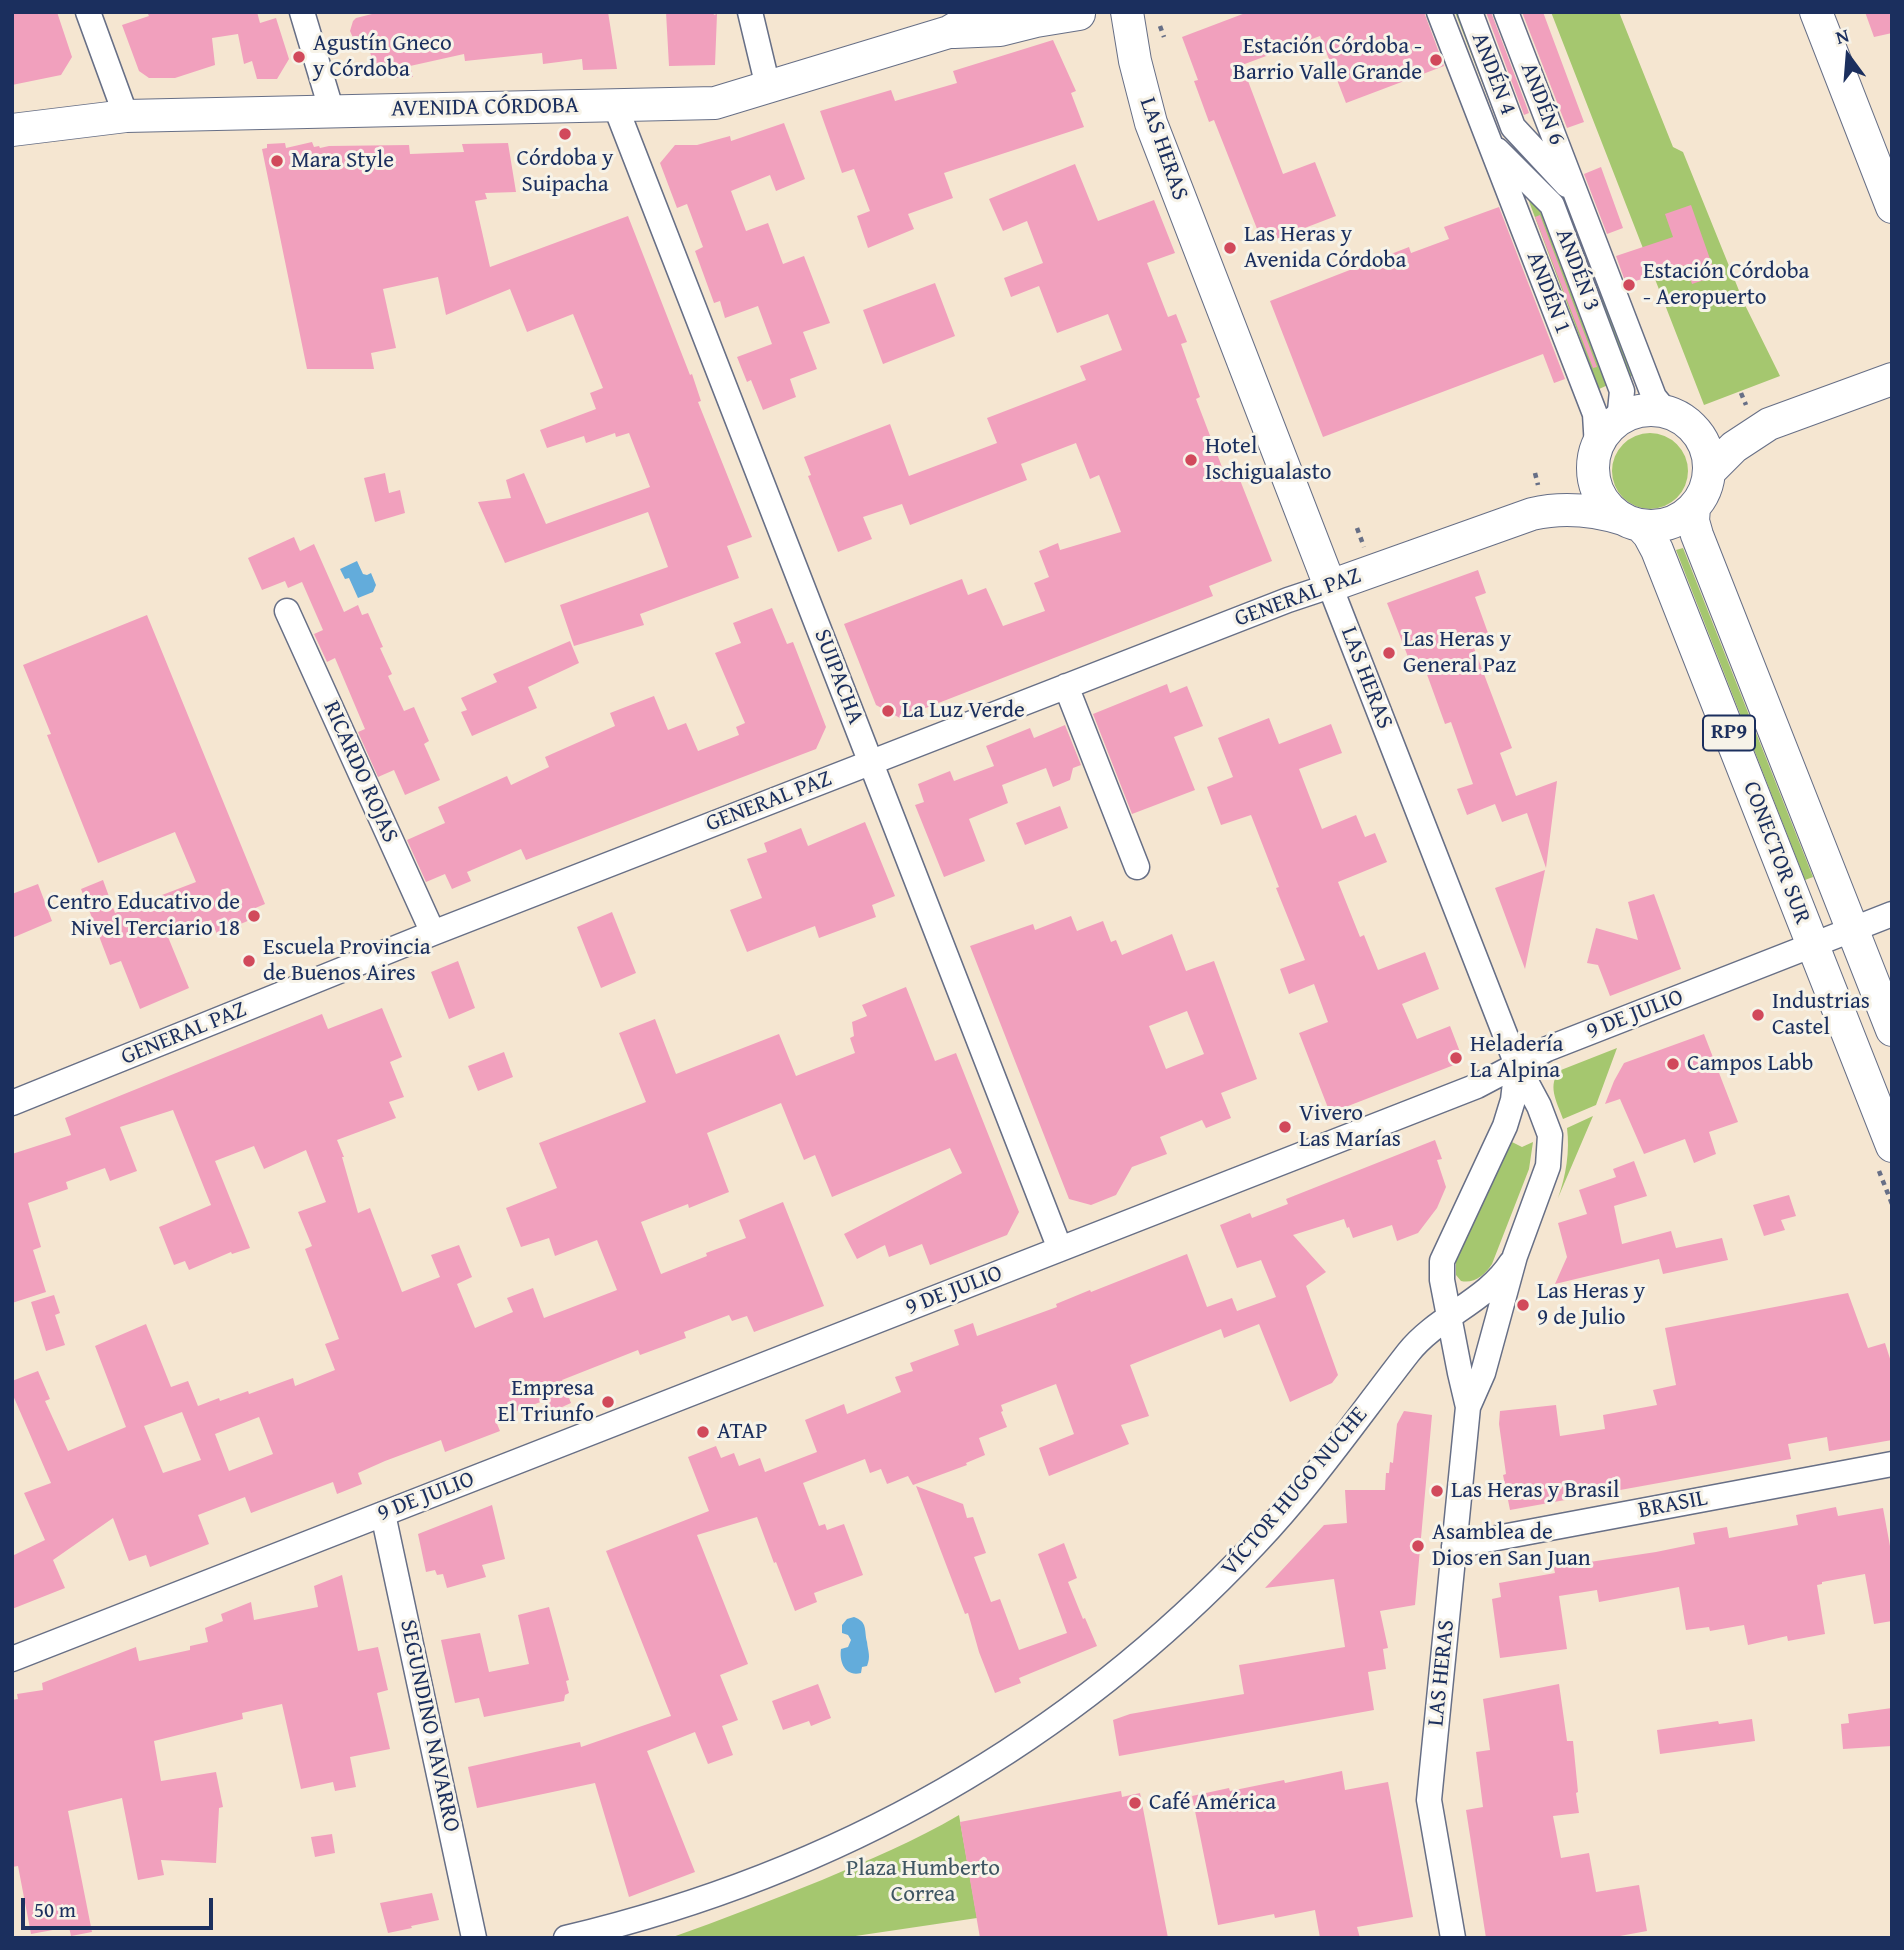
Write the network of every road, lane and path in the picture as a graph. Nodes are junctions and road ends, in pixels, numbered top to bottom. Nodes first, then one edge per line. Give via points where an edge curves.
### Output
1 (88, 12) edge
2 (302, 12) edge
3 (750, 12) edge
4 (983, 12) edge
5 (1117, 12) edge
6 (1127, 12) edge
7 (1439, 12) edge
8 (1470, 12) edge
9 (1506, 12) edge
10 (1816, 12) edge
11 (1078, 13) edge
12 (949, 32) junction
13 (768, 87) junction
14 (615, 105) junction
15 (332, 112) junction
16 (126, 116) junction
17 (12, 130) edge
18 (1489, 142) junction
19 (1577, 196) junction
20 (1892, 207) edge
21 (1892, 379) edge
22 (1674, 416) junction
23 (1619, 421) junction
24 (1769, 424) junction
25 (1596, 453) junction
26 (1709, 472) junction
27 (1694, 507) junction
28 (1532, 514) junction
29 (1631, 522) junction
30 (1330, 586) junction
31 (287, 611) dead end
32 (1066, 686) junction
33 (871, 762) junction
34 (1137, 867) dead end
35 (1892, 914) edge
36 (1852, 930) junction
37 (433, 933) junction
38 (1812, 945) junction
39 (1892, 1030) edge
40 (1517, 1065) junction
41 (14, 1096) edge
42 (1892, 1146) edge
43 (1059, 1249) junction
44 (1515, 1256) junction
45 (1449, 1316) junction
46 (1468, 1407) junction
47 (1892, 1464) edge
48 (383, 1514) junction
49 (1454, 1546) junction
50 (12, 1659) edge
51 (474, 1938) edge
52 (566, 1938) edge
53 (1453, 1938) edge

1 - 16 street
2 - 15 street
3 - 13 street
4 - 12 main road, AVENIDA CÓRDOBA
5 - 11 main road, AVENIDA CÓRDOBA via 1097,19
6 - 30 main road, LAS HERAS via 1152,127
7 - 18 street, ANDÉN 1
8 - 19 street, ANDÉN 4 via 1514,127
9 - 19 street, ANDÉN 6
10 - 20 main road
11 - 12 main road, AVENIDA CÓRDOBA via 1000,30
12 - 13 main road, AVENIDA CÓRDOBA
13 - 14 main road, AVENIDA CÓRDOBA via 715,103
14 - 15 main road, AVENIDA CÓRDOBA
14 - 33 street, SUIPACHA
15 - 16 main road, AVENIDA CÓRDOBA
16 - 17 main road, AVENIDA CÓRDOBA
18 - 23 street, ANDÉN 3 via 1552,205 1622,391
18 - 25 street, ANDÉN 1 via 1594,414
19 - 22 street, ANDÉN 6 via 1654,397
21 - 24 main road
22 - 23 main road via 1640,411
22 - 24 main road via 1725,426
22 - 26 main road via 1699,436
23 - 25 main road via 1606,431
24 - 26 main road via 1734,447
25 - 28 main road, GENERAL PAZ via 1566,488
25 - 29 main road, CONECTOR SUR / RP9 via 1593,469 1599,495
26 - 27 main road via 1706,488
27 - 29 main road via 1668,524
27 - 36 main road, CONECTOR SUR / RP9 via 1694,526
28 - 29 main road, GENERAL PAZ via 1587,511
28 - 30 main road, GENERAL PAZ
29 - 38 main road, CONECTOR SUR / RP9 via 1653,541
30 - 32 street, GENERAL PAZ
30 - 40 street, LAS HERAS
31 - 37 street, RICARDO ROJAS
32 - 33 street, GENERAL PAZ
32 - 34 street
33 - 37 street, GENERAL PAZ
33 - 43 street, SUIPACHA
35 - 36 street, 9 DE JULIO
36 - 38 street, 9 DE JULIO
36 - 39 main road, CONECTOR SUR / RP9
37 - 41 street, GENERAL PAZ
38 - 40 street, 9 DE JULIO via 1547,1049
38 - 42 main road, CONECTOR SUR / RP9
40 - 43 street, 9 DE JULIO via 1476,1086
40 - 44 street, LAS HERAS via 1539,1106 1550,1146 1545,1178
40 - 45 street, LAS HERAS via 1505,1126 1442,1261
43 - 48 street, 9 DE JULIO
44 - 45 street, VÍCTOR HUGO NUCHE via 1493,1283
44 - 46 street, LAS HERAS via 1483,1373
45 - 46 street, LAS HERAS
45 - 52 street, VÍCTOR HUGO NUCHE via 1415,1344 1328,1460 1256,1543 1179,1620 1051,1722 960,1782 814,1857 699,1901
46 - 49 street, LAS HERAS
47 - 49 street, BRASIL
48 - 50 street, 9 DE JULIO
48 - 51 street, SEGUNDINO NAVARRO
49 - 53 street, LAS HERAS via 1429,1800

